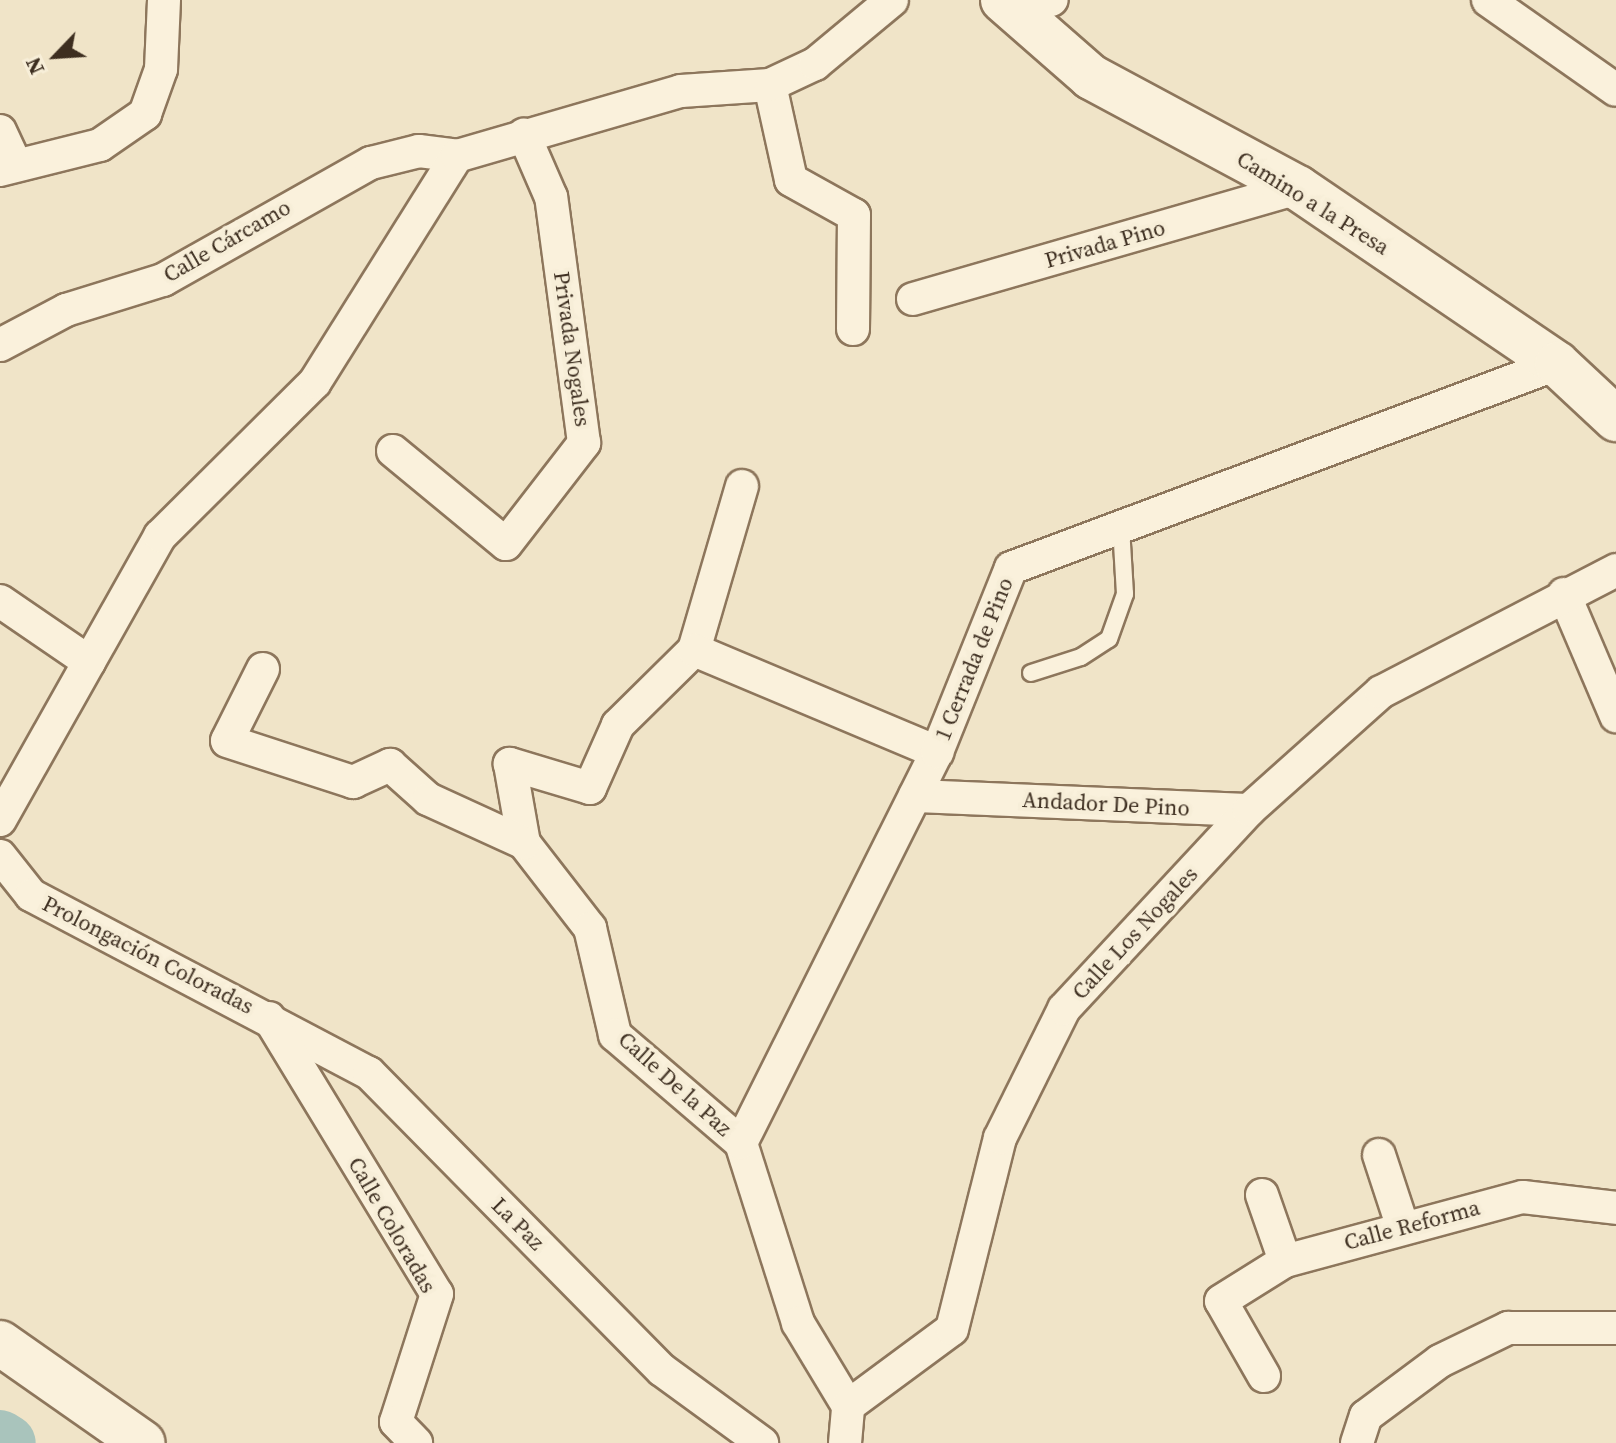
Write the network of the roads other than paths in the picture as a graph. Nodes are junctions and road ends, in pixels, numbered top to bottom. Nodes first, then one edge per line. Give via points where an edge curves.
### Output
1 (164, 0) edge
2 (892, 0) edge
3 (1488, 0) edge
4 (1024, 3) edge
5 (770, 85) junction
6 (1616, 90) edge
7 (0, 131) edge
8 (524, 135) junction
9 (457, 156) junction
10 (8, 166) edge
11 (1298, 188) junction
12 (913, 299) dead end
13 (853, 329) dead end
14 (0, 345) edge
15 (1557, 364) junction
16 (1611, 402) edge
17 (393, 451) dead end
18 (742, 486) dead end
19 (1121, 527) junction
20 (1616, 570) edge
21 (1564, 594) junction
22 (0, 601) edge
23 (694, 650) junction
24 (89, 662) junction
25 (263, 669) dead end
26 (1031, 673) dead end
27 (1616, 716) edge
28 (937, 752) junction
29 (915, 796) junction
30 (1249, 810) junction
31 (0, 820) edge
32 (524, 843) junction
33 (0, 856) edge
34 (267, 1016) junction
35 (741, 1143) junction
36 (1379, 1155) dead end
37 (1262, 1195) dead end
38 (1616, 1208) edge
39 (1402, 1225) junction
40 (1285, 1261) junction
41 (1616, 1328) edge
42 (0, 1343) edge
43 (1264, 1376) dead end
44 (848, 1406) junction
45 (143, 1443) edge
46 (416, 1443) edge
47 (762, 1443) edge
48 (845, 1443) edge
49 (1357, 1443) edge

1 - 10 street via 161,69 145,114 100,145
2 - 5 street via 815,64
3 - 6 street
4 - 11 street, Camino a la Presa via 1091,77
5 - 8 street via 681,91
5 - 13 street via 791,180 854,215
7 - 10 street
8 - 9 street
8 - 17 street, Privada Nogales via 551,197 584,443 506,544
9 - 14 street, Calle Cárcamo via 419,151 371,163 163,280 66,310
9 - 24 street via 315,382 160,536
11 - 12 street, Privada Pino
11 - 15 street, Camino a la Presa
15 - 16 street, Camino a la Presa
15 - 19 street, 1 Cerrada de Pino
18 - 23 street
19 - 26 lane via 1125,594 1109,639 1081,657
19 - 28 street, 1 Cerrada de Pino via 1011,568
20 - 21 street, Calle Los Nogales
21 - 27 street
21 - 30 street, Calle Los Nogales via 1381,692
22 - 24 street
23 - 28 street
23 - 32 street, Calle De la Paz via 618,725 590,788 510,764
24 - 31 street
25 - 32 street via 227,741 353,782 390,765 428,799
28 - 29 street, 1 Cerrada de Pino
29 - 30 street, Andador De Pino
29 - 35 street, 1 Cerrada de Pino
30 - 44 street, Calle Los Nogales via 1064,1009 1000,1138 952,1329
32 - 35 street, Calle De la Paz via 590,928 615,1035
33 - 34 street, Prolongación Coloradas via 31,895
34 - 46 street, Calle Coloradas via 437,1294 396,1422
34 - 47 street, La Paz via 369,1073 662,1370
35 - 44 street, Calle De la Paz via 798,1323
36 - 39 street
37 - 40 street
38 - 39 street, Calle Reforma via 1523,1197
39 - 40 street, Calle Reforma
40 - 43 street, Calle Reforma via 1221,1301
41 - 49 street via 1508,1328 1440,1361 1366,1416
42 - 45 street
44 - 48 street

